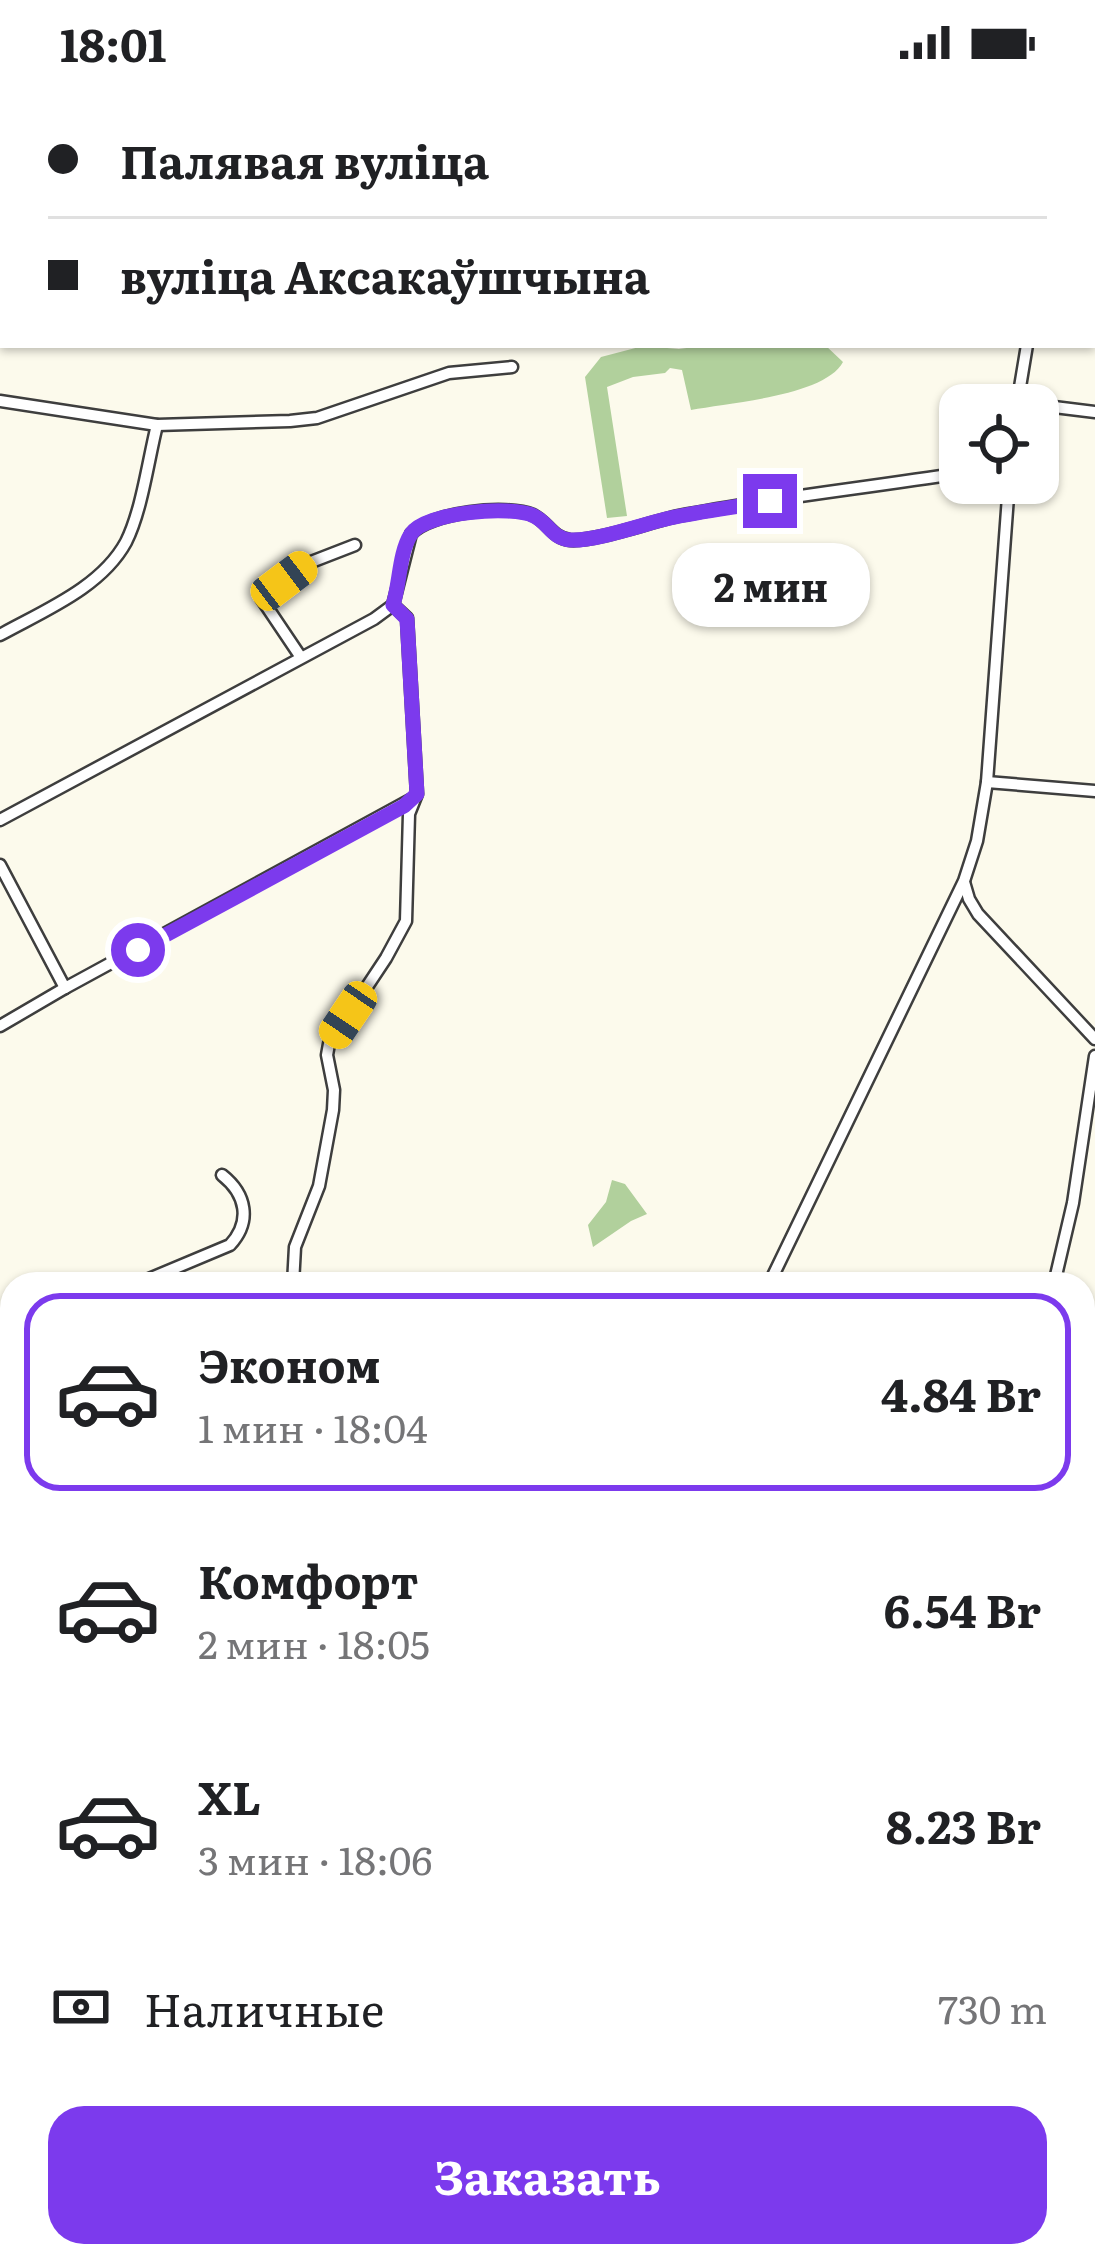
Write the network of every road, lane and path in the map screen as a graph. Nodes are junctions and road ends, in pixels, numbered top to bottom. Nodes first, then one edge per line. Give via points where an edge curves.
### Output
1 (1027, 348) edge
2 (512, 367) dead end
3 (1021, 384) edge
4 (0, 401) edge
5 (1059, 408) edge
6 (1095, 412) edge
7 (157, 425) junction
8 (939, 476) edge
9 (1007, 504) edge
10 (356, 545) dead end
11 (393, 605) junction
12 (0, 635) edge
13 (300, 656) junction
14 (987, 782) junction
15 (1095, 791) edge
16 (417, 794) junction
17 (0, 820) edge
18 (0, 865) edge
19 (964, 881) junction
20 (65, 988) junction
21 (0, 1027) edge
22 (1095, 1039) edge
23 (1095, 1056) edge
24 (222, 1175) dead end
25 (166, 1272) edge
26 (294, 1272) edge
27 (775, 1272) edge
28 (1057, 1272) edge

1 - 3 street
2 - 7 street via 449,373 317,418
4 - 7 street
5 - 6 street
7 - 12 street via 126,542 76,593
8 - 11 street via 577,540 511,510 431,520 411,534
9 - 14 street
10 - 13 street via 306,564 261,598
11 - 13 street
11 - 16 street via 407,619
13 - 17 street
14 - 15 street
14 - 19 street
16 - 20 street
16 - 26 street via 409,814 406,921 328,1043 333,1110
18 - 20 street
19 - 22 street via 979,914
19 - 27 street
20 - 21 street
23 - 28 street
24 - 25 street via 237,1187 246,1221 241,1233

